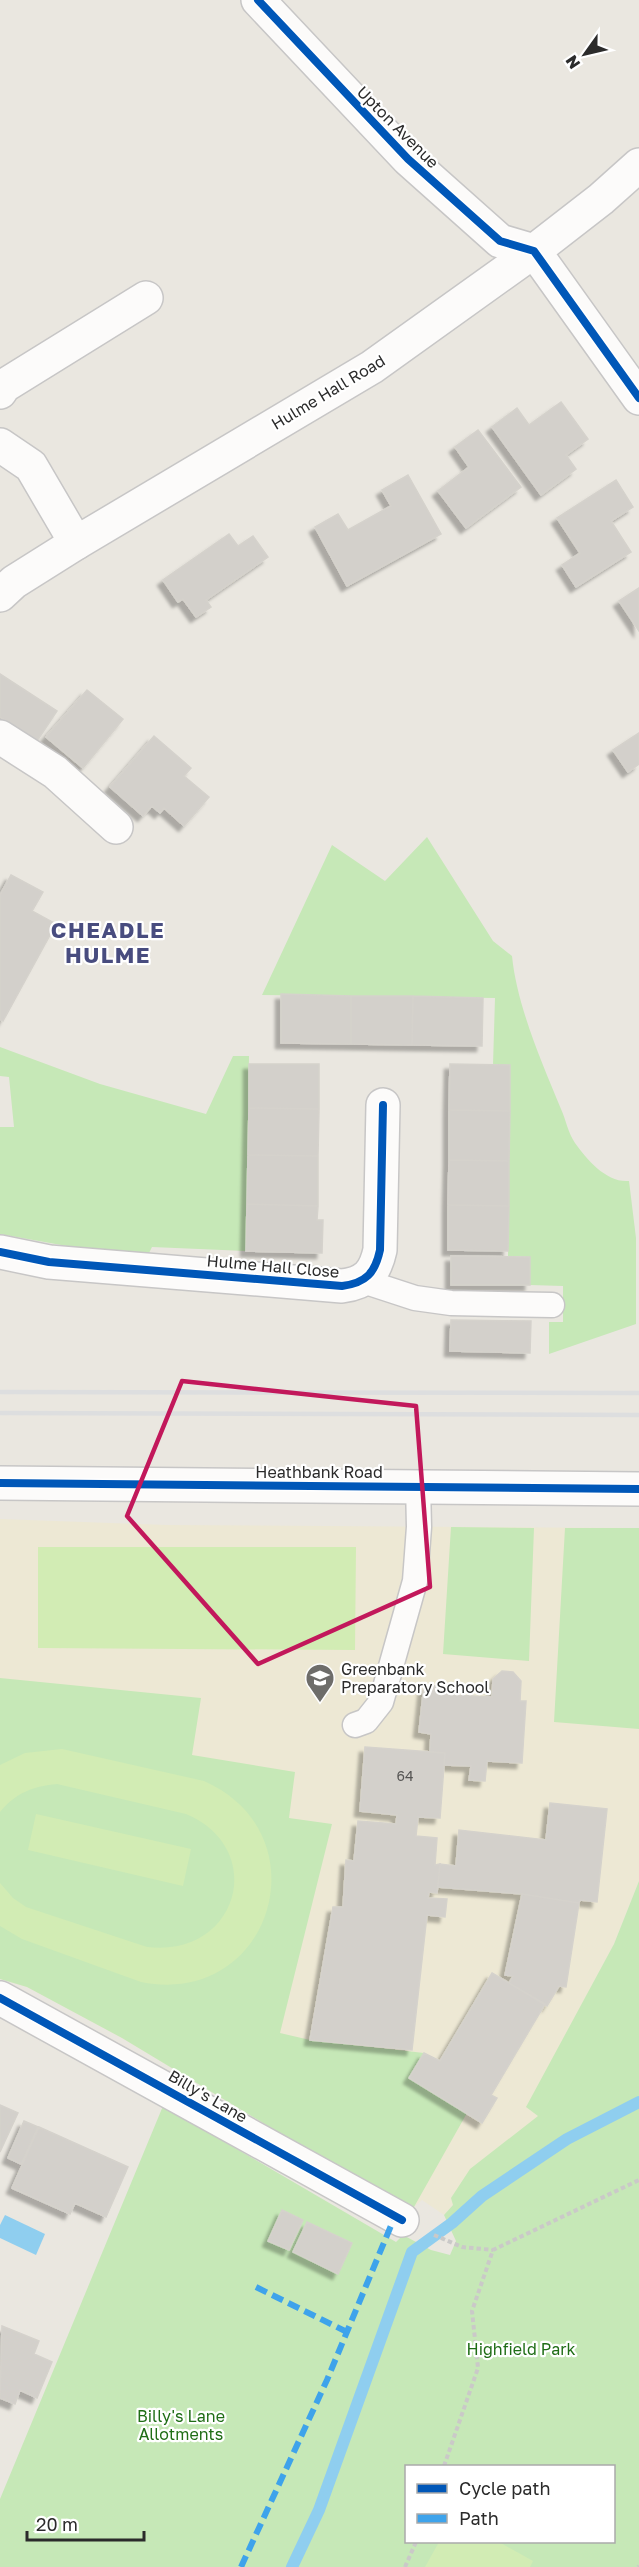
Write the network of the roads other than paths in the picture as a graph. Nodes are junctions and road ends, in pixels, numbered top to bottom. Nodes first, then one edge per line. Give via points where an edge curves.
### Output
1 (258, 0) edge
2 (639, 165) edge
3 (534, 251) junction
4 (146, 298) dead end
5 (0, 392) edge
6 (639, 398) edge
7 (0, 445) edge
8 (76, 543) junction
9 (0, 595) edge
10 (0, 737) edge
11 (116, 827) dead end
12 (384, 1105) dead end
13 (0, 1252) edge
14 (363, 1281) junction
15 (552, 1305) dead end
16 (0, 1483) edge
17 (418, 1485) junction
18 (639, 1489) edge
19 (356, 1725) dead end
20 (0, 1998) edge
21 (402, 2220) dead end

1 - 3 street, Upton Avenue via 408,159 500,241
2 - 3 street, Hulme Hall Road
3 - 6 street
3 - 8 street, Hulme Hall Road via 372,367
4 - 5 street
7 - 8 street via 31,466
8 - 9 street, Hulme Hall Road
10 - 11 street via 55,772
12 - 14 street via 380,1250 376,1266
13 - 14 street, Hulme Hall Close via 49,1262 342,1286
14 - 15 lane via 416,1298 451,1304
16 - 17 street, Heathbank Road
17 - 18 street, Heathbank Road
17 - 19 lane via 416,1581 381,1702 366,1721
20 - 21 street, Billy's Lane

